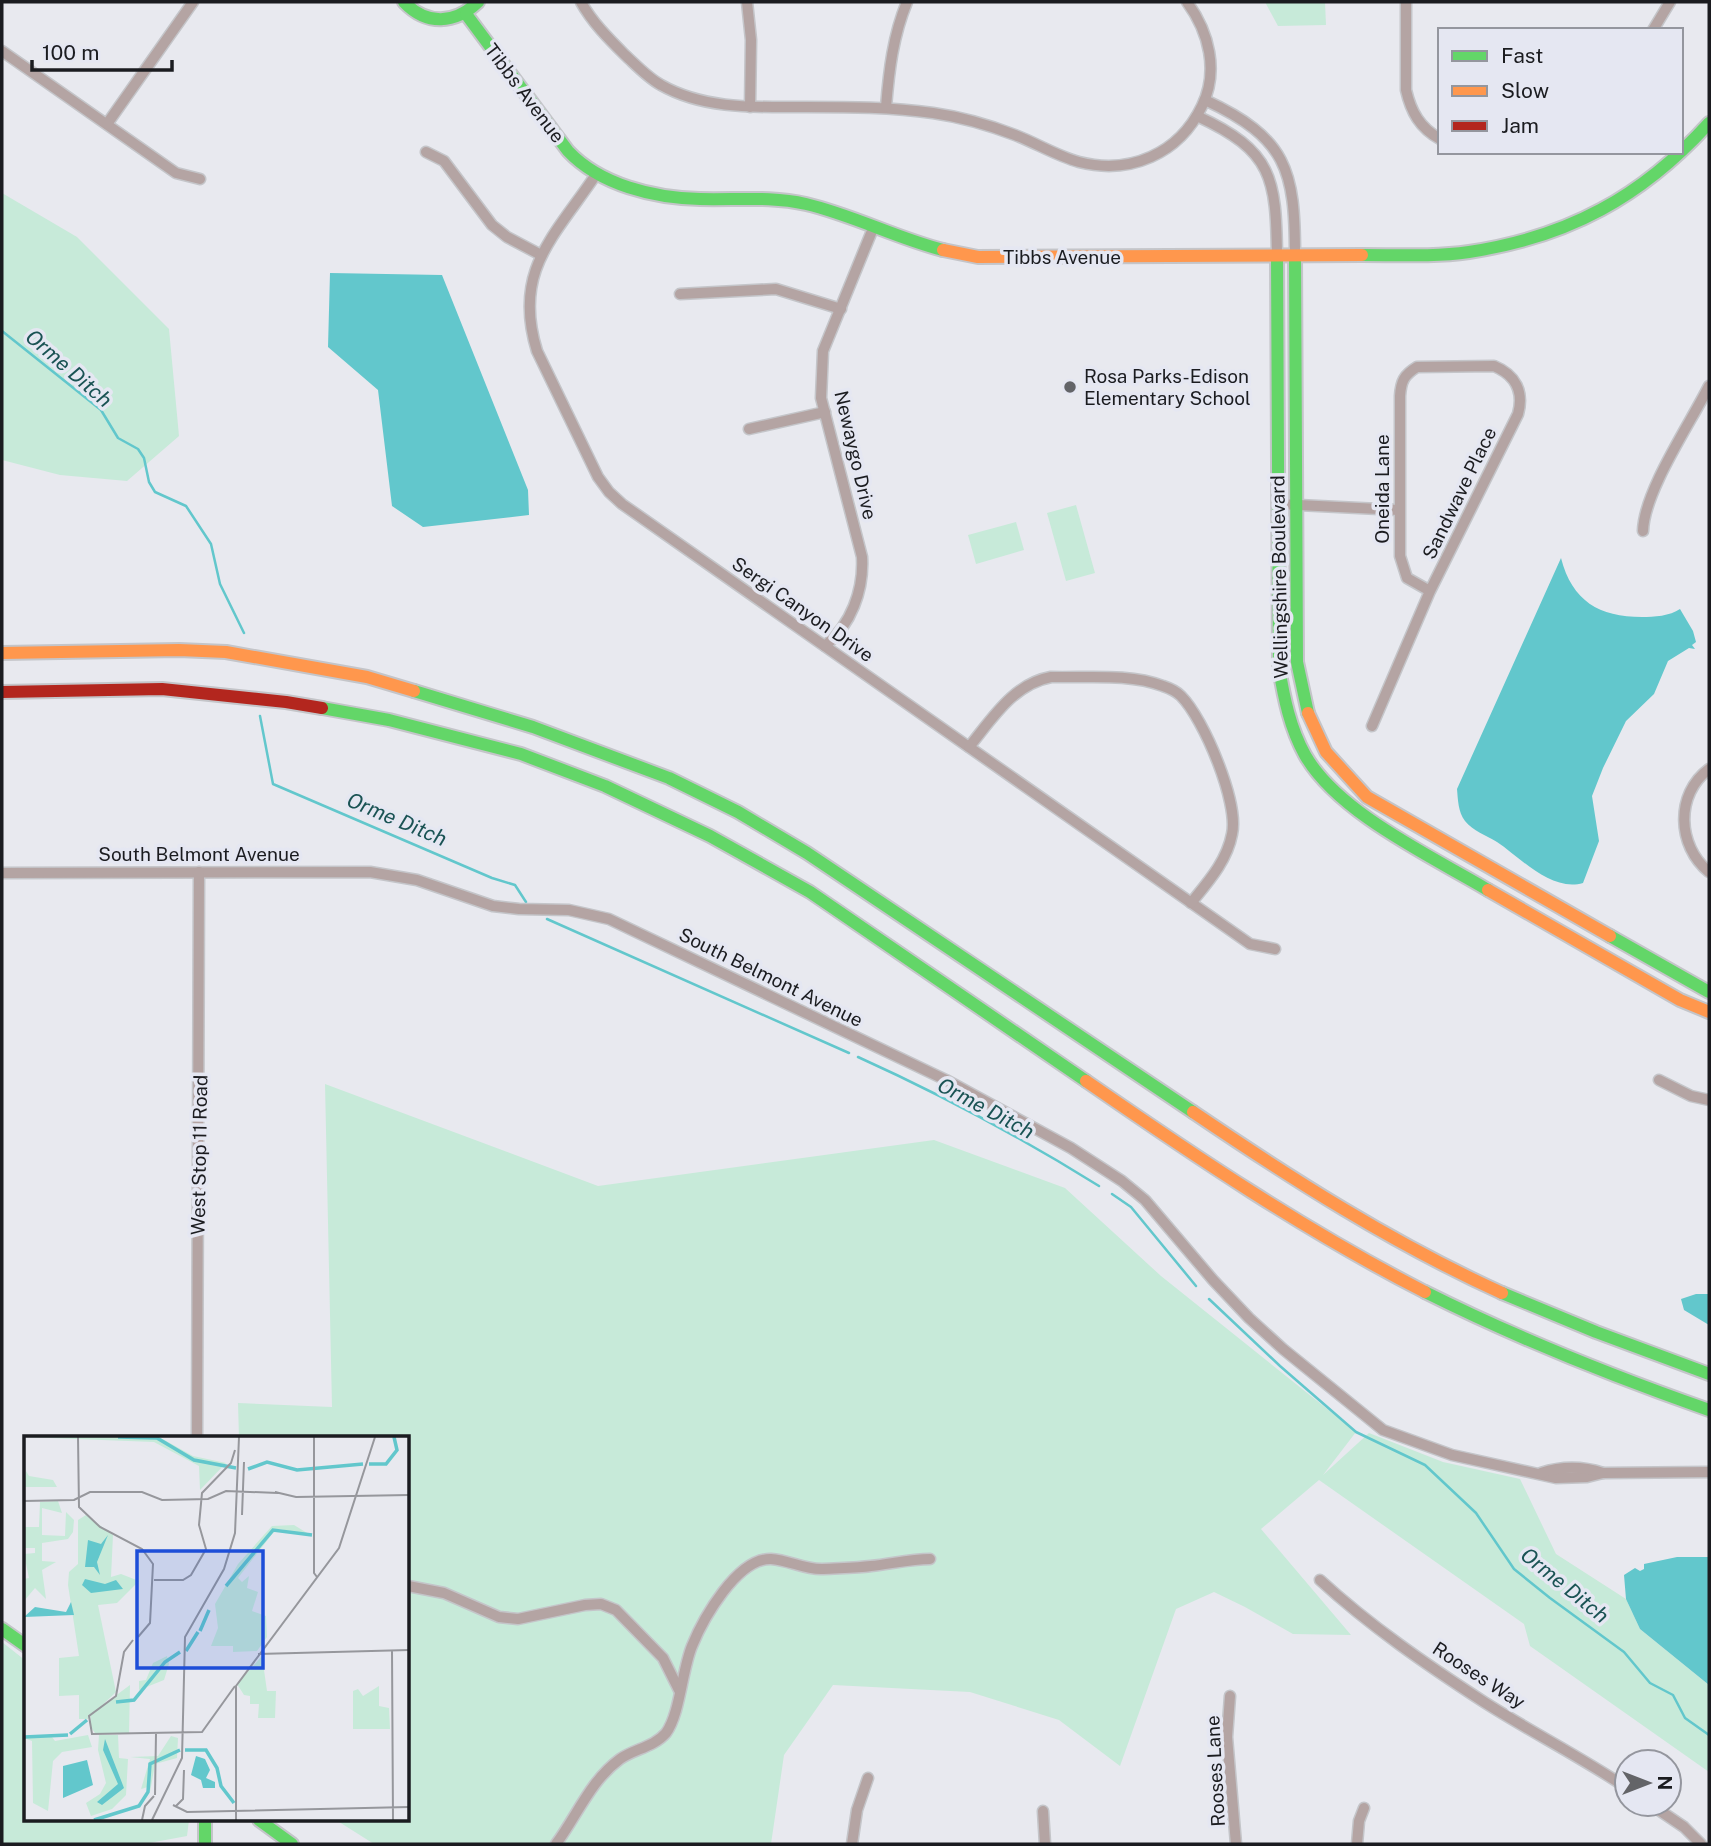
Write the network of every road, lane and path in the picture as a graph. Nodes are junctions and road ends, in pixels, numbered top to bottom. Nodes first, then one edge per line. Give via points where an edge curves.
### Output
1 (193, 2) edge
2 (404, 2) edge
3 (478, 2) edge
4 (581, 2) edge
5 (747, 2) edge
6 (907, 2) edge
7 (1187, 2) edge
8 (1406, 2) edge
9 (1670, 2) edge
10 (466, 13) junction
11 (1654, 28) edge
12 (2, 51) edge
13 (1205, 100) junction
14 (750, 107) junction
15 (886, 107) junction
16 (1197, 116) junction
17 (1709, 122) edge
18 (107, 124) junction
19 (1438, 138) edge
20 (1683, 151) edge
21 (426, 152) dead end
22 (1680, 154) edge
23 (597, 173) junction
24 (200, 179) dead end
25 (874, 226) junction
26 (541, 255) junction
27 (1276, 256) junction
28 (1295, 256) junction
29 (680, 294) dead end
30 (841, 309) junction
31 (1406, 373) joint
32 (1709, 386) edge
33 (1705, 405) edge
34 (825, 412) junction
35 (749, 429) dead end
36 (1278, 504) junction
37 (1295, 506) junction
38 (1399, 510) junction
39 (1643, 531) dead end
40 (1430, 591) junction
41 (825, 646) junction
42 (2, 653) edge
43 (2, 692) edge
44 (1372, 726) dead end
45 (969, 747) junction
46 (1709, 769) edge
47 (199, 872) junction
48 (1709, 872) edge
49 (2, 873) edge
50 (1191, 903) junction
51 (1275, 949) dead end
52 (1709, 992) edge
53 (1709, 1012) edge
54 (1659, 1080) dead end
55 (1709, 1100) edge
56 (1709, 1374) edge
57 (1709, 1410) edge
58 (197, 1436) edge
59 (1709, 1472) edge
60 (930, 1559) dead end
61 (1320, 1580) dead end
62 (410, 1586) edge
63 (2, 1629) edge
64 (24, 1645) edge
65 (679, 1690) junction
66 (1230, 1696) dead end
67 (869, 1777) dead end
68 (1613, 1779) edge
69 (1364, 1808) dead end
70 (1043, 1811) dead end
71 (1671, 1818) edge
72 (205, 1822) edge
73 (262, 1822) edge
74 (205, 1844) edge
75 (292, 1844) edge
76 (556, 1844) edge
77 (852, 1844) edge
78 (1045, 1844) edge
79 (1236, 1844) edge
80 (1357, 1844) edge
81 (1700, 1844) edge

1 - 18 street
2 - 10 main road via 427,22
3 - 10 main road
4 - 14 street via 612,43 661,85 702,101
5 - 14 street
6 - 15 street via 892,50
7 - 13 street via 1209,46 1211,69
8 - 19 street via 1406,93 1412,111
9 - 11 street
10 - 23 main road, Tibbs Avenue via 568,151
12 - 18 street
13 - 16 street
13 - 28 street, Wellingshire Boulevard via 1246,121 1282,162 1294,201
14 - 15 street
15 - 16 street via 975,122 1103,167 1155,156 1177,141
16 - 27 street, Wellingshire Boulevard via 1239,138 1264,167 1275,197
17 - 20 main road, Tibbs Avenue
18 - 24 street via 176,173
21 - 26 street via 444,161 492,225
22 - 28 main road, Tibbs Avenue via 1632,192 1581,220 1534,238 1445,254
23 - 25 main road, Tibbs Avenue via 664,195 799,202
23 - 26 street, Sergi Canyon Drive
25 - 27 main road, Tibbs Avenue via 945,251 978,257
25 - 30 street, Newaygo Drive
26 - 41 street, Sergi Canyon Drive via 529,291 531,330 598,477 622,504
27 - 28 main road, Tibbs Avenue
27 - 36 main road, Wellingshire Boulevard
28 - 37 main road, Wellingshire Boulevard
29 - 30 street via 776,289
30 - 34 street, Newaygo Drive via 824,351 821,398
31 - 38 street, Oneida Lane via 1400,396
31 - 40 street, Sandwave Place via 1426,366 1494,366 1513,377 1520,394 1518,414
32 - 33 street
33 - 39 street via 1649,498
34 - 35 street
34 - 41 street, Newaygo Drive via 864,578 857,601
36 - 37 street
36 - 53 main road, Wellingshire Boulevard via 1282,693 1305,755 1328,785 1357,812 1549,926
37 - 38 street
37 - 52 main road, Wellingshire Boulevard via 1300,682 1314,733 1346,778 1367,797
38 - 40 street, Oneida Lane via 1402,568 1407,578
40 - 44 street, Sandwave Place
41 - 45 street, Sergi Canyon Drive
42 - 56 main road via 226,652 367,677 533,727 669,778 807,853 1344,1212 1508,1296
43 - 57 main road via 162,689 299,704 448,734 521,754 605,786 710,836 810,892 1215,1170 1364,1261 1552,1352
45 - 50 street, Sergi Canyon Drive
45 - 50 street via 998,711 1037,680 1142,680 1180,694 1194,711 1227,785 1234,815 1227,851
46 - 48 street via 1694,785 1684,817 1688,845
47 - 49 street, South Belmont Avenue
47 - 58 street, West Stop 11 Road
47 - 59 street, South Belmont Avenue via 378,873 417,880 493,906 580,911 621,924 946,1080 1071,1147 1138,1194 1230,1299 1283,1349 1368,1420 1400,1437 1469,1460 1540,1473 1556,1468
50 - 51 street, Sergi Canyon Drive via 1250,944
54 - 55 street via 1691,1097
60 - 65 street via 814,1570 771,1559 757,1562 720,1593 691,1648
61 - 68 street, Rooses Way via 1359,1616 1485,1703
62 - 65 street via 444,1593 499,1617 518,1619 585,1605 609,1607 663,1658
63 - 64 main road
65 - 76 street via 666,1733 620,1759 598,1780
66 - 79 street, Rooses Lane via 1227,1737
67 - 77 street via 857,1810
69 - 80 street
70 - 78 street
71 - 81 street
72 - 74 main road
73 - 75 main road

